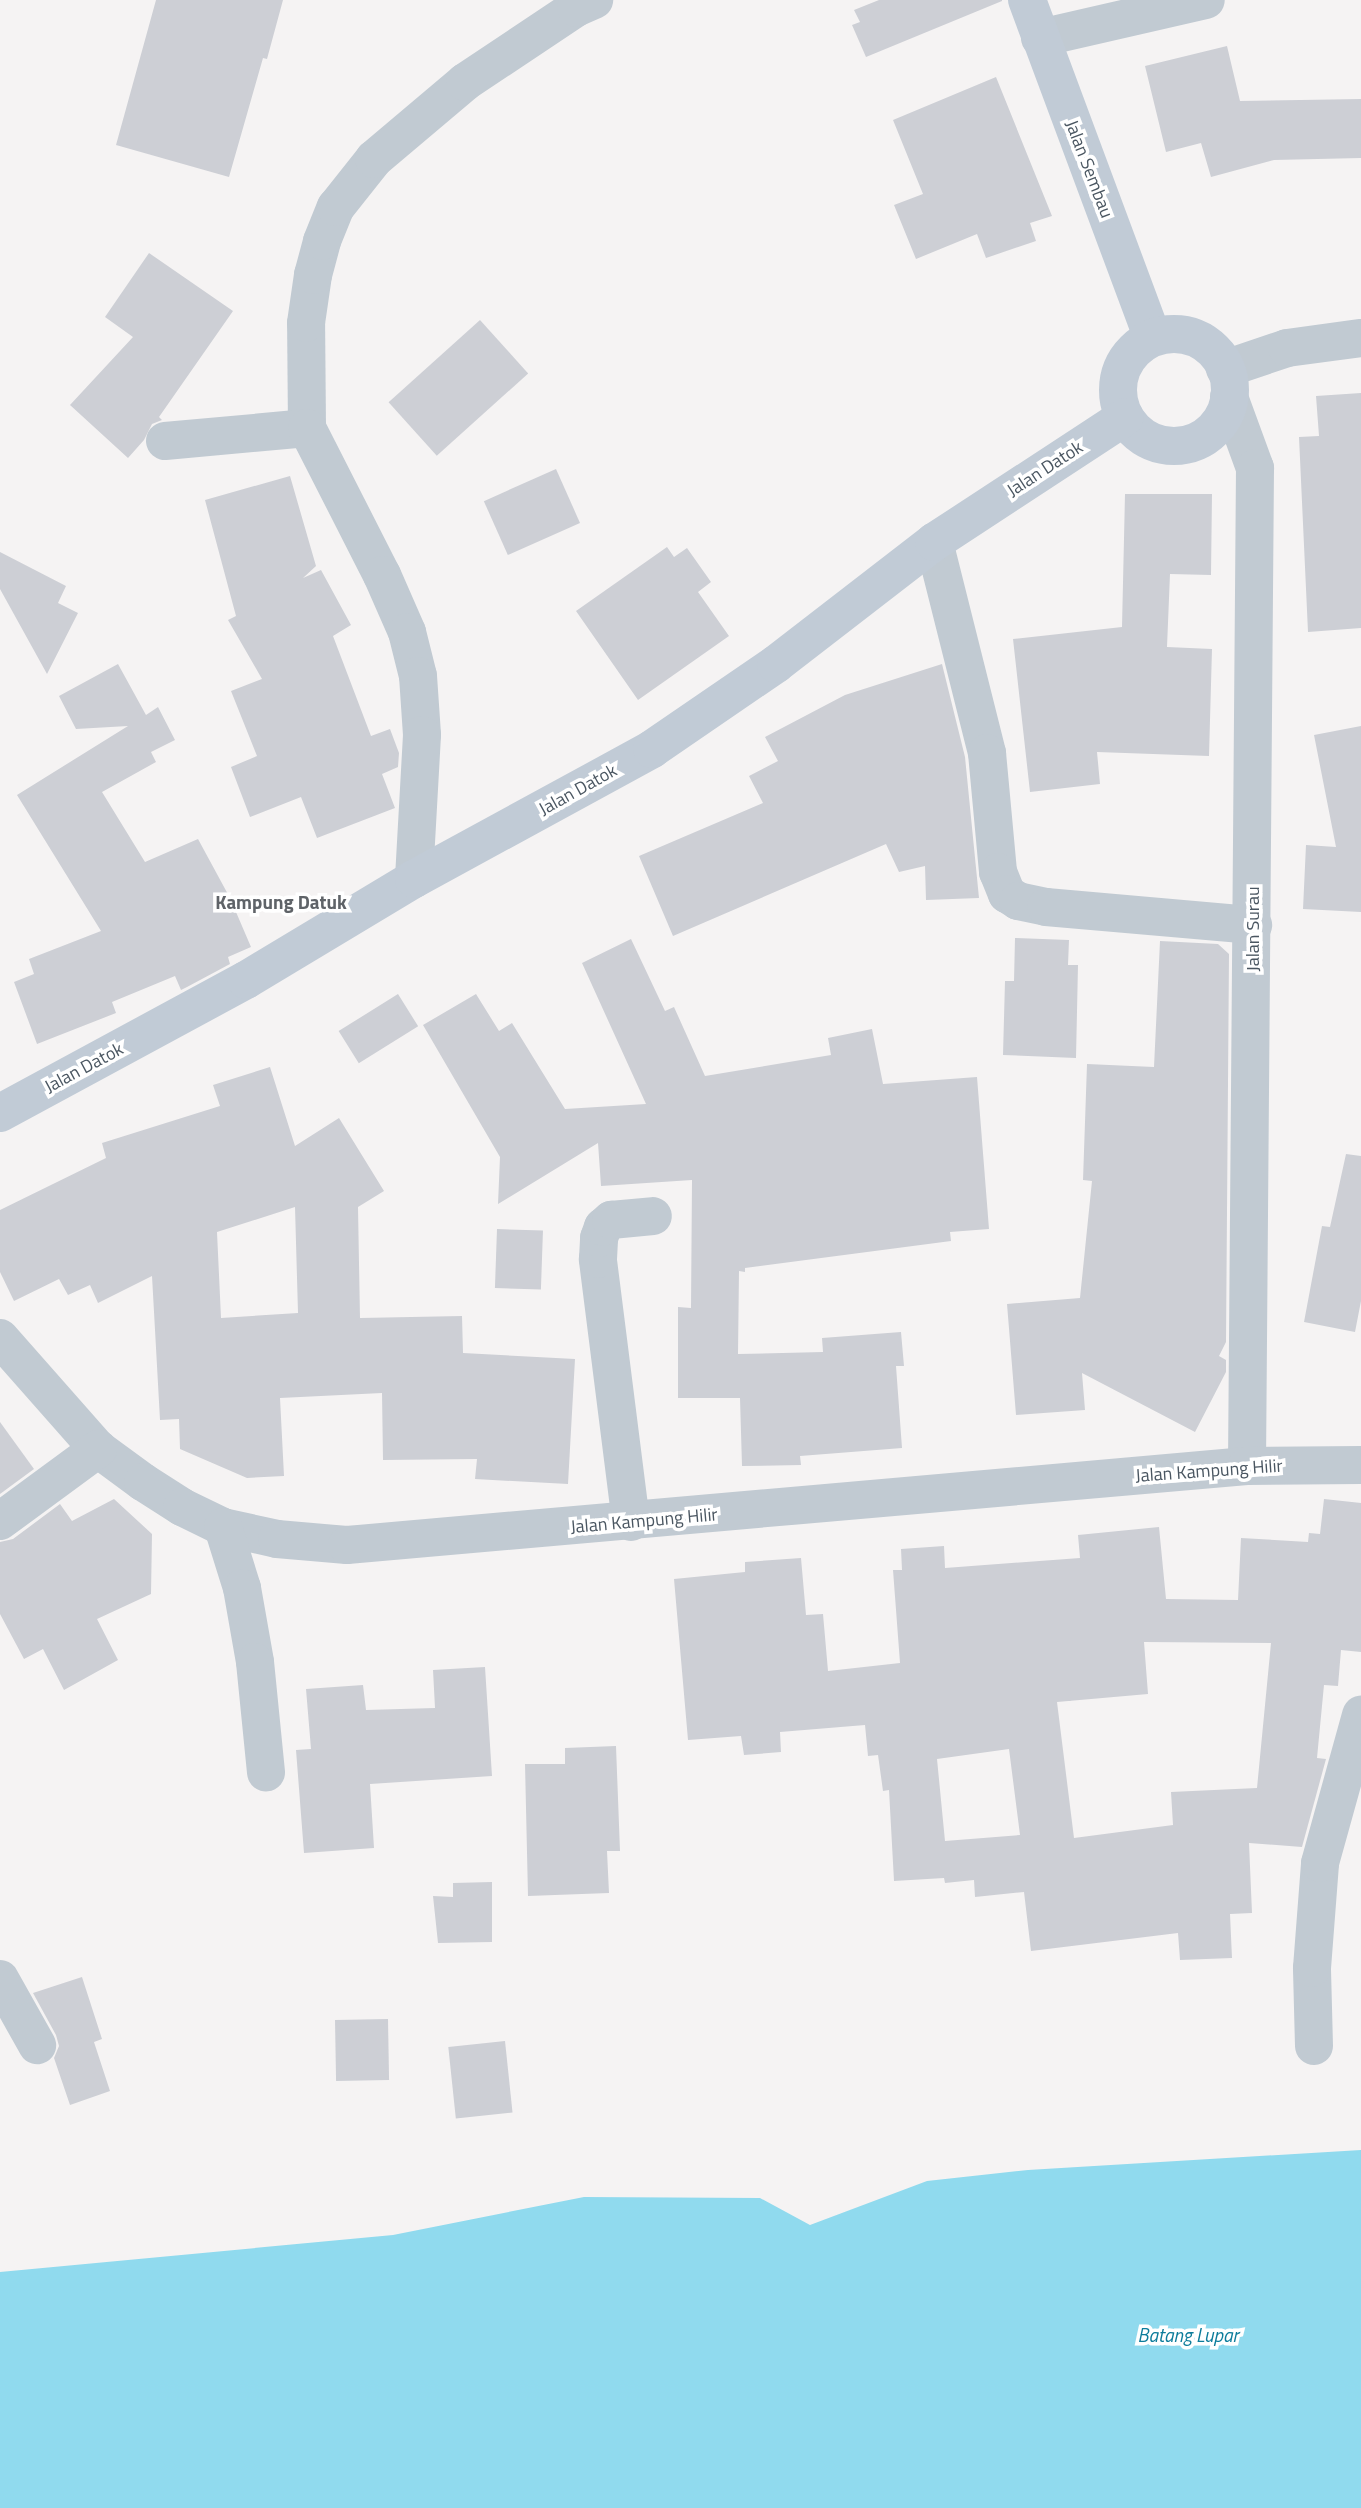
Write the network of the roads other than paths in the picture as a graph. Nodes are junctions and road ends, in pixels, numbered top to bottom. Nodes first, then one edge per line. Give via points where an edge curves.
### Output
1 (594, 0) edge
2 (1027, 0) edge
3 (1206, 0) edge
4 (1040, 38) junction
5 (1152, 337) junction
6 (1361, 338) edge
7 (1227, 383) junction
8 (1125, 417) junction
9 (307, 428) junction
10 (164, 441) dead end
11 (934, 542) junction
12 (414, 879) junction
13 (1253, 925) junction
14 (0, 1113) edge
15 (653, 1216) dead end
16 (0, 1338) edge
17 (98, 1449) junction
18 (1361, 1465) edge
19 (1247, 1466) junction
20 (0, 1521) edge
21 (631, 1522) junction
22 (223, 1527) junction
23 (1361, 1715) edge
24 (266, 1772) dead end
25 (0, 1979) edge
26 (37, 2045) dead end
27 (1314, 2046) dead end

1 - 9 street via 465,82 374,159 337,207 319,252 306,323
2 - 4 main road, Jalan Sembau
3 - 4 street
4 - 5 main road, Jalan Sembau
5 - 7 main road via 1171,334 1206,343 1220,357
5 - 8 main road via 1124,362 1118,400
6 - 7 street via 1287,348
7 - 8 main road via 1227,410 1217,426 1186,445 1168,447 1151,442
7 - 13 street, Jalan Surau via 1255,468
8 - 11 main road, Jalan Datok
9 - 10 street
9 - 12 street via 382,575 407,632 418,676 422,735
11 - 12 main road, Jalan Datok via 776,664 652,749
11 - 13 street via 987,753 998,872 1007,894 1046,907
12 - 14 main road, Jalan Datok via 246,980
13 - 19 street, Jalan Surau
15 - 21 street via 611,1220 598,1238
16 - 17 street, Jalan Kampung Hilir
17 - 20 street
17 - 22 street, Jalan Kampung Hilir via 182,1507
18 - 19 street, Jalan Kampung Hilir
19 - 21 street, Jalan Kampung Hilir
21 - 22 street, Jalan Kampung Hilir via 347,1545 277,1539
22 - 24 street via 242,1588 253,1650
23 - 27 street via 1320,1863 1312,1968
25 - 26 street

